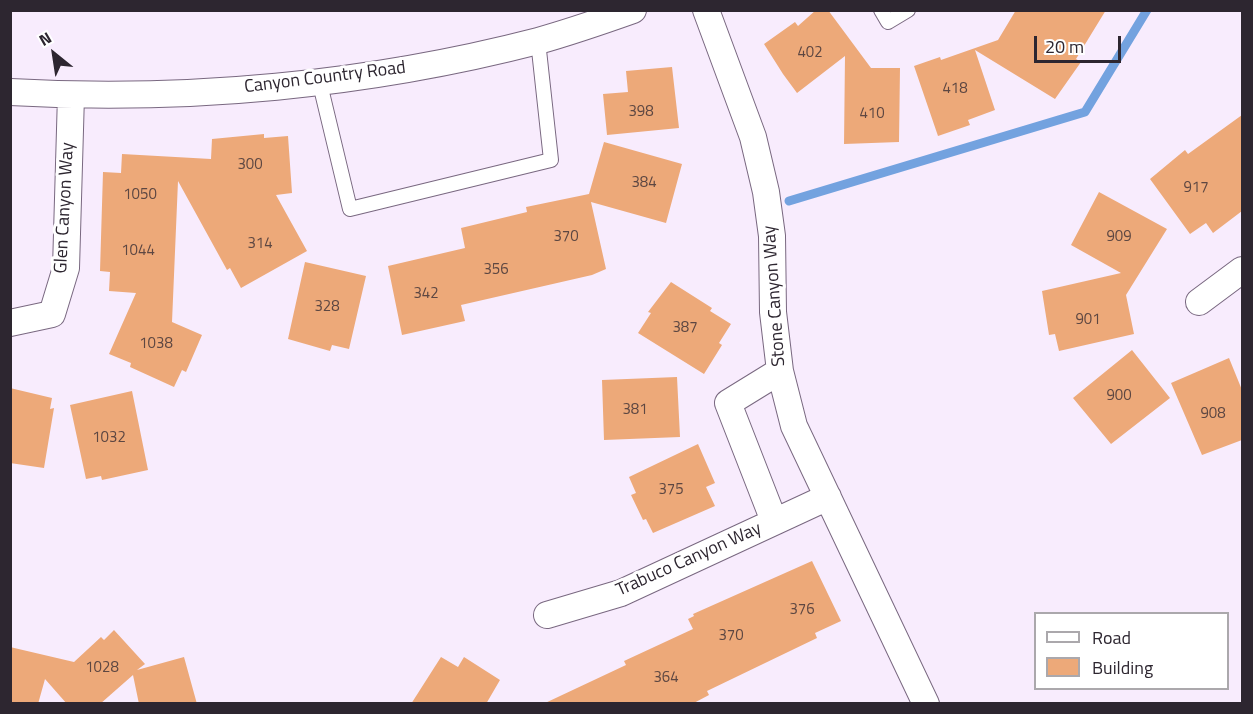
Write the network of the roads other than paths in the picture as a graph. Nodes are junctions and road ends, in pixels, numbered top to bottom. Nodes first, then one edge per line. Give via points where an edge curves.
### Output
1 (633, 10) edge
2 (706, 10) edge
3 (881, 10) edge
4 (908, 10) edge
5 (538, 41) junction
6 (319, 80) junction
7 (10, 92) edge
8 (71, 95) junction
9 (1242, 270) edge
10 (1199, 302) dead end
11 (10, 323) edge
12 (780, 371) junction
13 (828, 497) junction
14 (774, 521) junction
15 (547, 615) dead end
16 (926, 704) edge

1 - 5 street, Canyon Country Road
2 - 12 street, Stone Canyon Way via 753,138 766,192
3 - 4 lane via 888,22
5 - 6 street, Canyon Country Road via 389,73
5 - 6 lane via 550,160 350,209
6 - 8 street, Canyon Country Road via 230,90
7 - 8 street, Canyon Country Road
8 - 11 street, Glen Canyon Way via 66,267 52,314
9 - 10 street
12 - 13 street, Stone Canyon Way via 794,426
12 - 14 street via 728,403
13 - 14 street, Trabuco Canyon Way
13 - 16 street, Stone Canyon Way
14 - 15 street, Trabuco Canyon Way via 621,593

